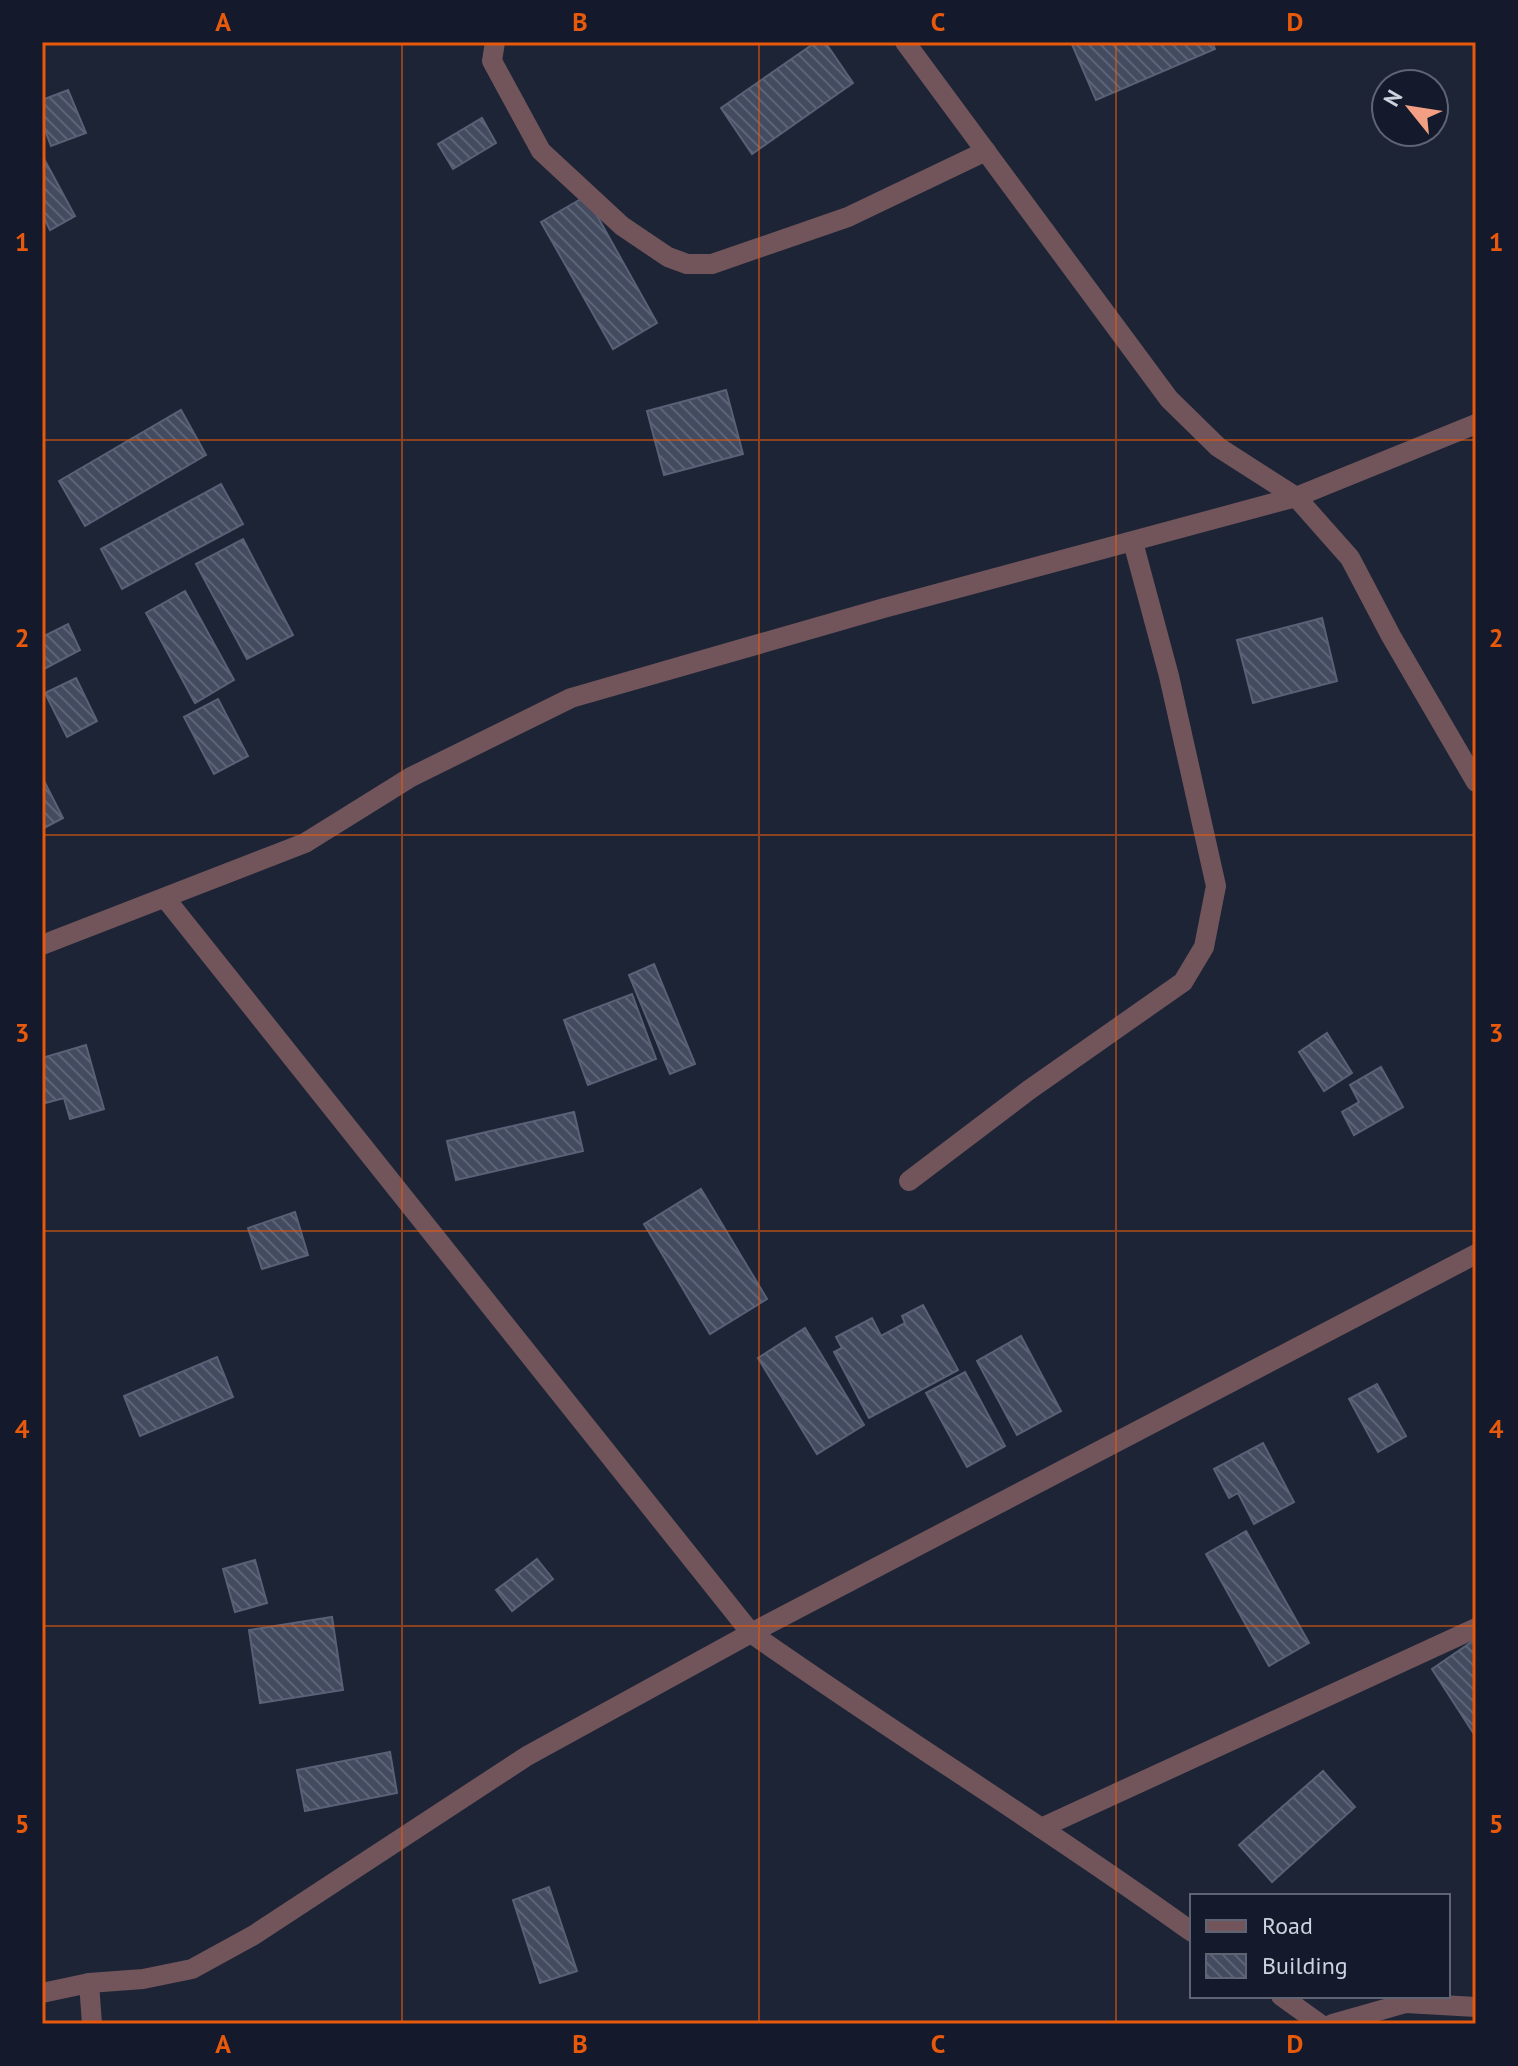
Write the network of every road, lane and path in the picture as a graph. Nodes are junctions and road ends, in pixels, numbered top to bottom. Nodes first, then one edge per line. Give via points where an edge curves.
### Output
1 (495, 42) edge
2 (905, 42) edge
3 (986, 151) junction
4 (1476, 424) edge
5 (1296, 497) junction
6 (1133, 542) junction
7 (1476, 782) edge
8 (165, 898) junction
9 (42, 945) edge
10 (909, 1181) dead end
11 (1476, 1254) edge
12 (1476, 1628) edge
13 (751, 1633) junction
14 (1041, 1828) junction
15 (1190, 1931) edge
16 (89, 1983) junction
17 (42, 1993) edge
18 (1284, 1998) edge
19 (1476, 2007) edge
20 (92, 2024) edge
21 (1320, 2024) edge
22 (1332, 2024) edge

1 - 3 street via 492,61 541,151 622,226 687,264 712,264 848,217
2 - 3 street
3 - 5 street via 1169,399 1218,447
4 - 5 street
5 - 6 street
5 - 7 street via 1350,558
6 - 8 street via 571,698 411,777 305,843
6 - 10 street via 1216,886 1204,947 1183,982
8 - 9 street
8 - 13 street
11 - 13 street
12 - 14 street
13 - 14 street
13 - 16 street via 527,1756 254,1935 192,1969
14 - 15 street
16 - 17 street
16 - 20 street
18 - 21 street
19 - 22 street via 1406,2003

